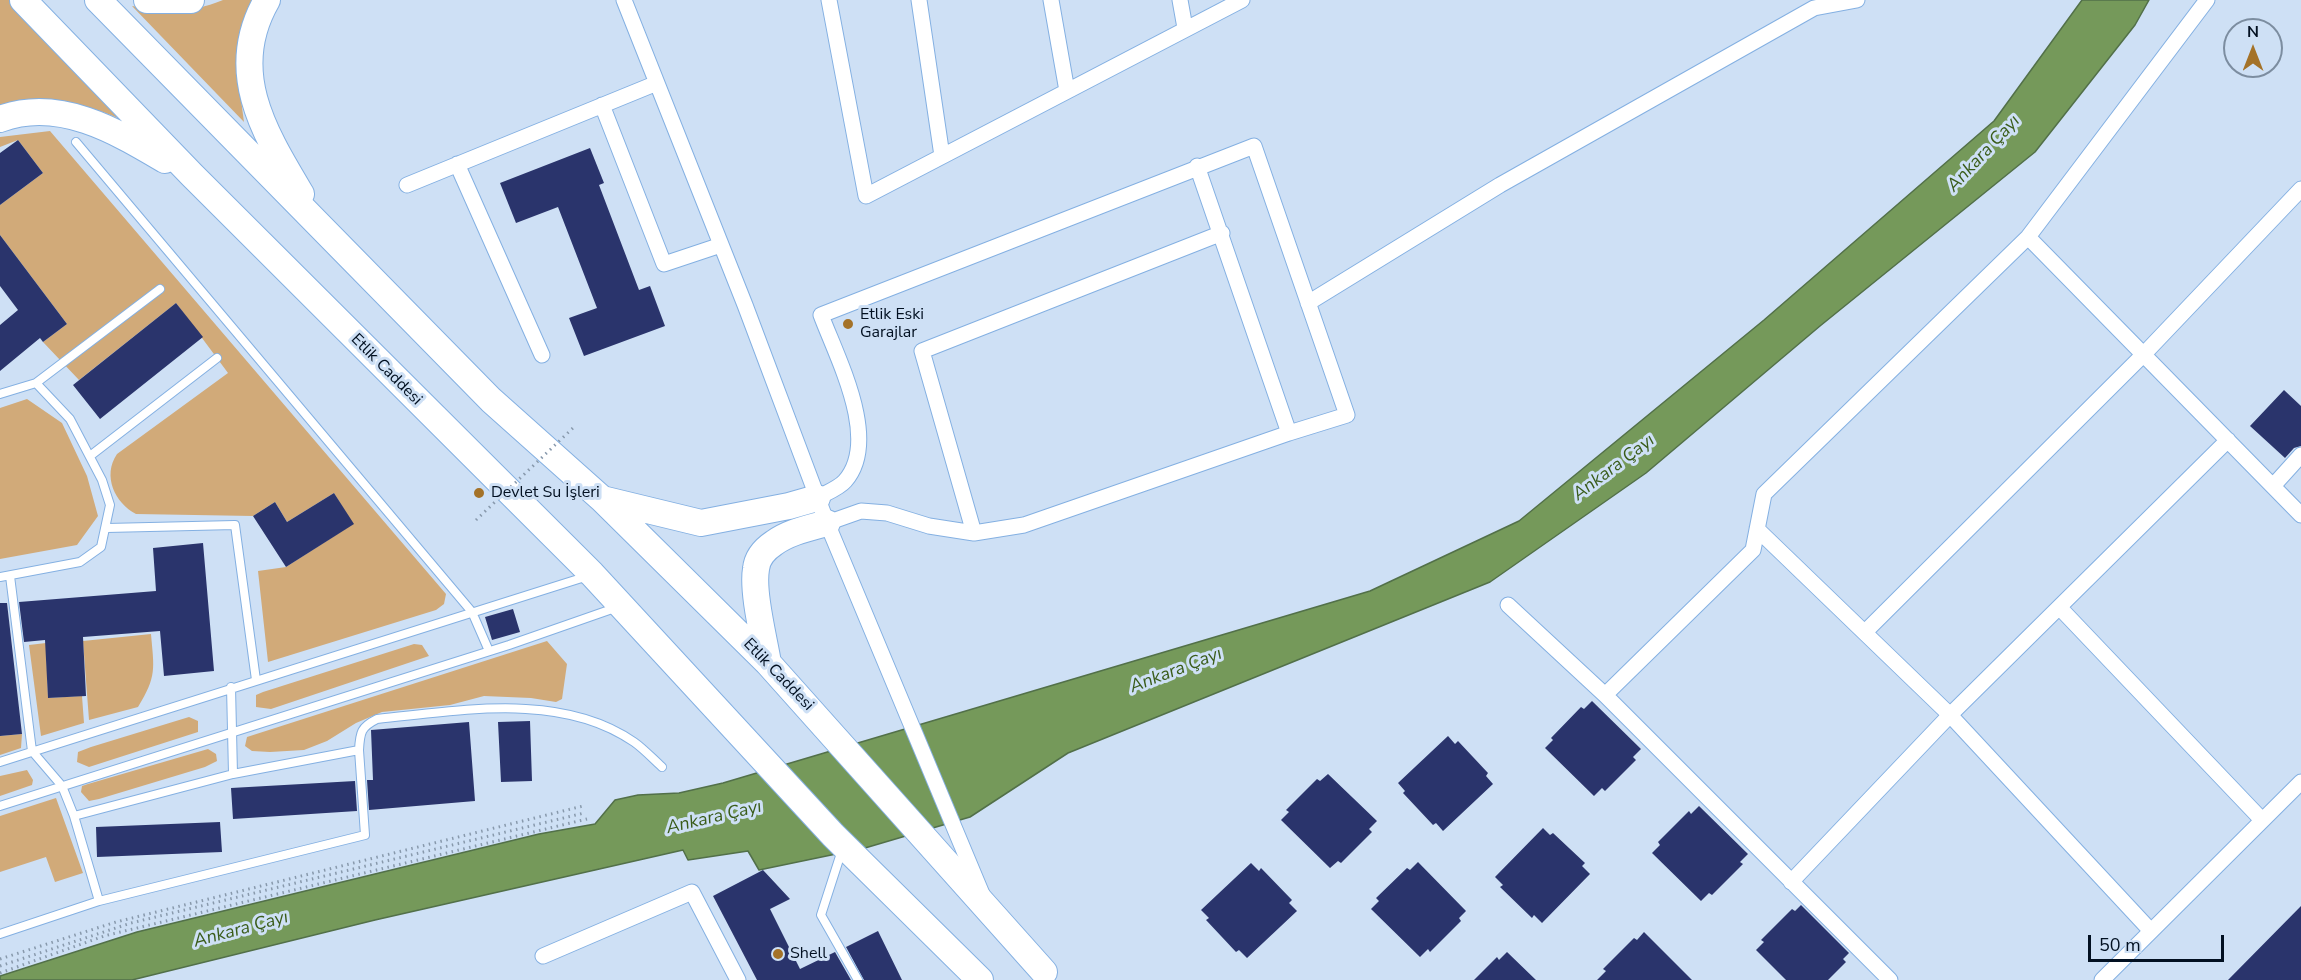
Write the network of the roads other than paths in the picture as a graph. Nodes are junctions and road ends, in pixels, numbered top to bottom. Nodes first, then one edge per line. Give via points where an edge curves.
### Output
1 (23, 0) edge
2 (98, 0) edge
3 (147, 0) edge
4 (191, 0) edge
5 (267, 0) edge
6 (624, 0) edge
7 (829, 0) edge
8 (920, 0) edge
9 (1051, 0) edge
10 (1180, 0) edge
11 (1242, 0) edge
12 (1857, 0) edge
13 (2207, 0) edge
14 (1185, 28) junction
15 (657, 83) junction
16 (1067, 92) junction
17 (602, 105) junction
18 (0, 119) edge
19 (76, 142) dead end
20 (942, 156) junction
21 (457, 164) junction
22 (1197, 166) junction
23 (192, 175) junction
24 (407, 184) dead end
25 (2301, 189) edge
26 (324, 233) junction
27 (1222, 233) junction
28 (2028, 237) junction
29 (721, 245) junction
30 (160, 289) dead end
31 (1308, 303) junction
32 (2144, 354) junction
33 (542, 355) dead end
34 (217, 358) dead end
35 (36, 383) junction
36 (0, 394) edge
37 (1289, 432) junction
38 (2228, 440) junction
39 (2301, 455) edge
40 (90, 456) junction
41 (2273, 486) junction
42 (818, 498) junction
43 (602, 499) junction
44 (2301, 515) edge
45 (827, 523) junction
46 (107, 528) junction
47 (1757, 529) junction
48 (975, 533) junction
49 (592, 574) junction
50 (10, 576) junction
51 (0, 577) edge
52 (621, 605) junction
53 (1508, 605) dead end
54 (2060, 608) junction
55 (471, 612) junction
56 (1865, 632) junction
57 (489, 651) junction
58 (768, 663) junction
59 (256, 680) junction
60 (231, 687) junction
61 (1605, 695) junction
62 (1950, 715) junction
63 (233, 732) junction
64 (359, 750) junction
65 (32, 752) junction
66 (0, 762) edge
67 (662, 767) dead end
68 (233, 774) junction
69 (2301, 782) edge
70 (62, 786) junction
71 (0, 806) edge
72 (74, 816) junction
73 (2262, 820) junction
74 (843, 845) junction
75 (1791, 882) junction
76 (99, 901) junction
77 (990, 912) junction
78 (2150, 930) junction
79 (0, 934) edge
80 (543, 956) dead end
81 (1044, 972) dead end
82 (972, 978) edge
83 (738, 980) edge
84 (858, 980) edge
85 (1890, 980) edge
86 (2102, 980) edge

1 - 23 main road, Etlik Caddesi
2 - 26 main road, Etlik Caddesi
3 - 4 main road
5 - 26 main road via 256,19 249,56 251,94 266,136
6 - 15 street
7 - 20 street via 866,196
8 - 20 street
9 - 16 street
10 - 14 street
11 - 14 street
12 - 31 street via 1814,8 1500,185
13 - 28 street
14 - 16 street
15 - 17 street
15 - 29 street
16 - 20 street
17 - 21 street
17 - 29 street via 664,264
18 - 23 main road via 63,113 94,121
19 - 55 lane
21 - 24 street
21 - 33 street
22 - 27 street
22 - 31 street via 1254,146
22 - 42 street via 821,315 857,414 859,454 845,482
23 - 49 main road, Etlik Caddesi
25 - 32 street
26 - 43 main road, Etlik Caddesi via 491,400
27 - 37 street
27 - 48 street via 922,351
28 - 32 street
28 - 47 street via 1764,494
29 - 42 street
30 - 35 lane
31 - 37 street via 1347,415
32 - 38 street
32 - 56 street
34 - 40 lane
35 - 36 lane
35 - 40 lane via 70,419
37 - 48 street via 1024,525
38 - 41 street
38 - 54 street
39 - 41 street
40 - 46 lane via 110,505
41 - 44 street
42 - 43 main road via 701,523
42 - 45 street
43 - 58 main road, Etlik Caddesi
45 - 48 street via 861,511
45 - 58 main road via 793,533 760,555 757,584
45 - 77 street
46 - 50 lane via 101,547 80,562
46 - 59 lane via 235,525
47 - 56 street
47 - 61 street via 1753,550
49 - 52 main road, Etlik Caddesi
49 - 55 lane
50 - 51 lane
50 - 65 lane
52 - 57 lane
52 - 74 main road, Etlik Caddesi
53 - 61 street
54 - 62 street
54 - 73 street
55 - 57 lane
55 - 59 lane
56 - 62 street
57 - 63 lane
58 - 77 main road, Etlik Caddesi
59 - 60 lane
60 - 63 lane
60 - 65 lane
61 - 75 street
62 - 75 street
62 - 78 street
63 - 68 lane
63 - 70 lane
64 - 67 lane via 360,731 377,719 527,709 585,718 634,741
64 - 68 lane
64 - 76 lane via 365,834
65 - 66 lane
65 - 70 lane
68 - 72 lane
69 - 73 street
70 - 71 lane
70 - 72 lane
72 - 76 lane
73 - 78 street
74 - 82 main road, Etlik Caddesi
74 - 84 lane via 821,915
75 - 85 street
76 - 79 lane
77 - 81 main road
78 - 86 street
80 - 83 street via 692,892

